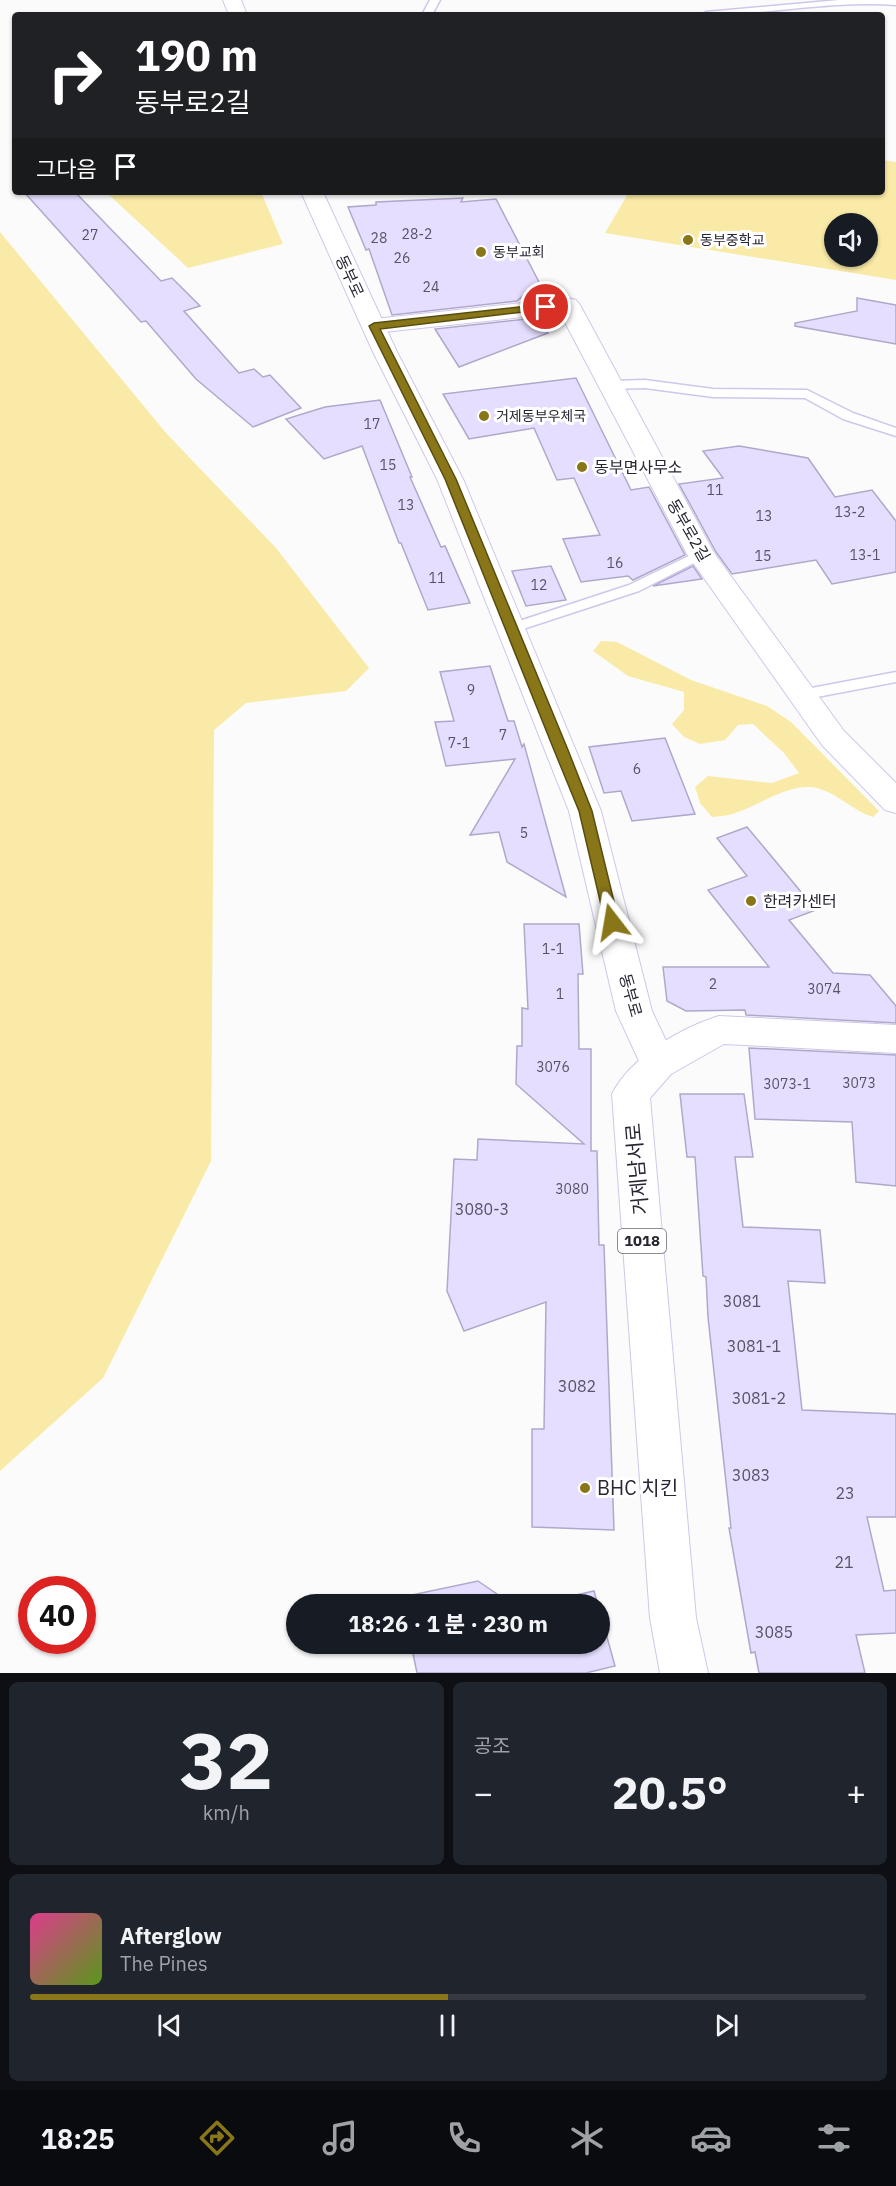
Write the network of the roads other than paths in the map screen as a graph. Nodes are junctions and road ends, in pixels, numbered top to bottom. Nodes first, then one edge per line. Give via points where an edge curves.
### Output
1 (870, 0) edge
2 (896, 2) edge
3 (739, 12) edge
4 (313, 195) edge
5 (374, 326) junction
6 (611, 385) junction
7 (896, 432) edge
8 (701, 554) junction
9 (512, 628) junction
10 (896, 677) edge
11 (801, 695) junction
12 (896, 802) edge
13 (896, 1039) edge
14 (658, 1064) junction
15 (684, 1673) edge

1 - 2 lane
1 - 3 lane
4 - 5 street, 동부로
5 - 6 street, 동부로2길 via 568,305
5 - 9 street, 동부로 via 450,479
6 - 7 lane via 645,384 713,393 807,394 848,416
6 - 8 street, 동부로2길
8 - 9 lane via 634,588
8 - 11 street, 동부로2길
9 - 14 street, 동부로 via 585,811 634,1011
10 - 11 lane
11 - 12 street, 동부로2길 via 832,738
13 - 14 street, 거제남서로 / 1018 via 719,1030
14 - 15 street, 거제남서로 / 1018 via 631,1094 673,1618

